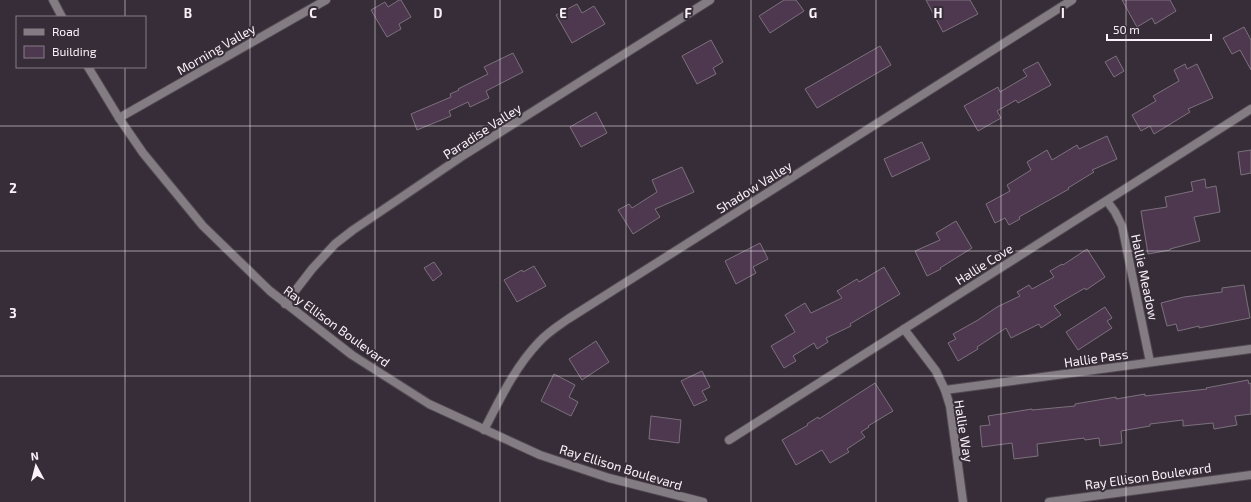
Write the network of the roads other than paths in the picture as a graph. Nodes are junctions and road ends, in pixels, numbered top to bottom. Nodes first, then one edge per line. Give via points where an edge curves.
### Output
1 (53, 0) edge
2 (326, 0) edge
3 (710, 0) edge
4 (1072, 0) edge
5 (61, 16) edge
6 (89, 68) edge
7 (1251, 109) edge
8 (119, 118) junction
9 (1107, 201) junction
10 (285, 304) junction
11 (904, 329) junction
12 (1251, 349) edge
13 (1150, 362) junction
14 (945, 390) junction
15 (484, 430) junction
16 (729, 440) dead end
17 (1251, 475) edge
18 (674, 499) edge
19 (703, 502) edge
20 (963, 502) edge
21 (1049, 502) edge

1 - 5 street
2 - 8 street, Morning Valley
3 - 10 street, Paradise Valley via 464,155 353,230 335,244 312,269
4 - 15 street, Shadow Valley via 550,332 539,341 512,376
6 - 8 street, Ray Ellison Boulevard
7 - 9 street, Hallie Cove
8 - 10 street, Ray Ellison Boulevard via 143,154 203,226
9 - 11 street, Hallie Cove
9 - 13 street, Hallie Meadow via 1122,226
10 - 15 street, Ray Ellison Boulevard via 352,355 405,390
11 - 14 street, Hallie Way via 936,371
11 - 16 street, Hallie Cove
12 - 13 street, Hallie Pass
13 - 14 street, Hallie Pass
14 - 20 street, Hallie Way via 950,406
15 - 18 street, Ray Ellison Boulevard via 547,457
17 - 21 street, Ray Ellison Boulevard
18 - 19 street, Ray Ellison Boulevard

